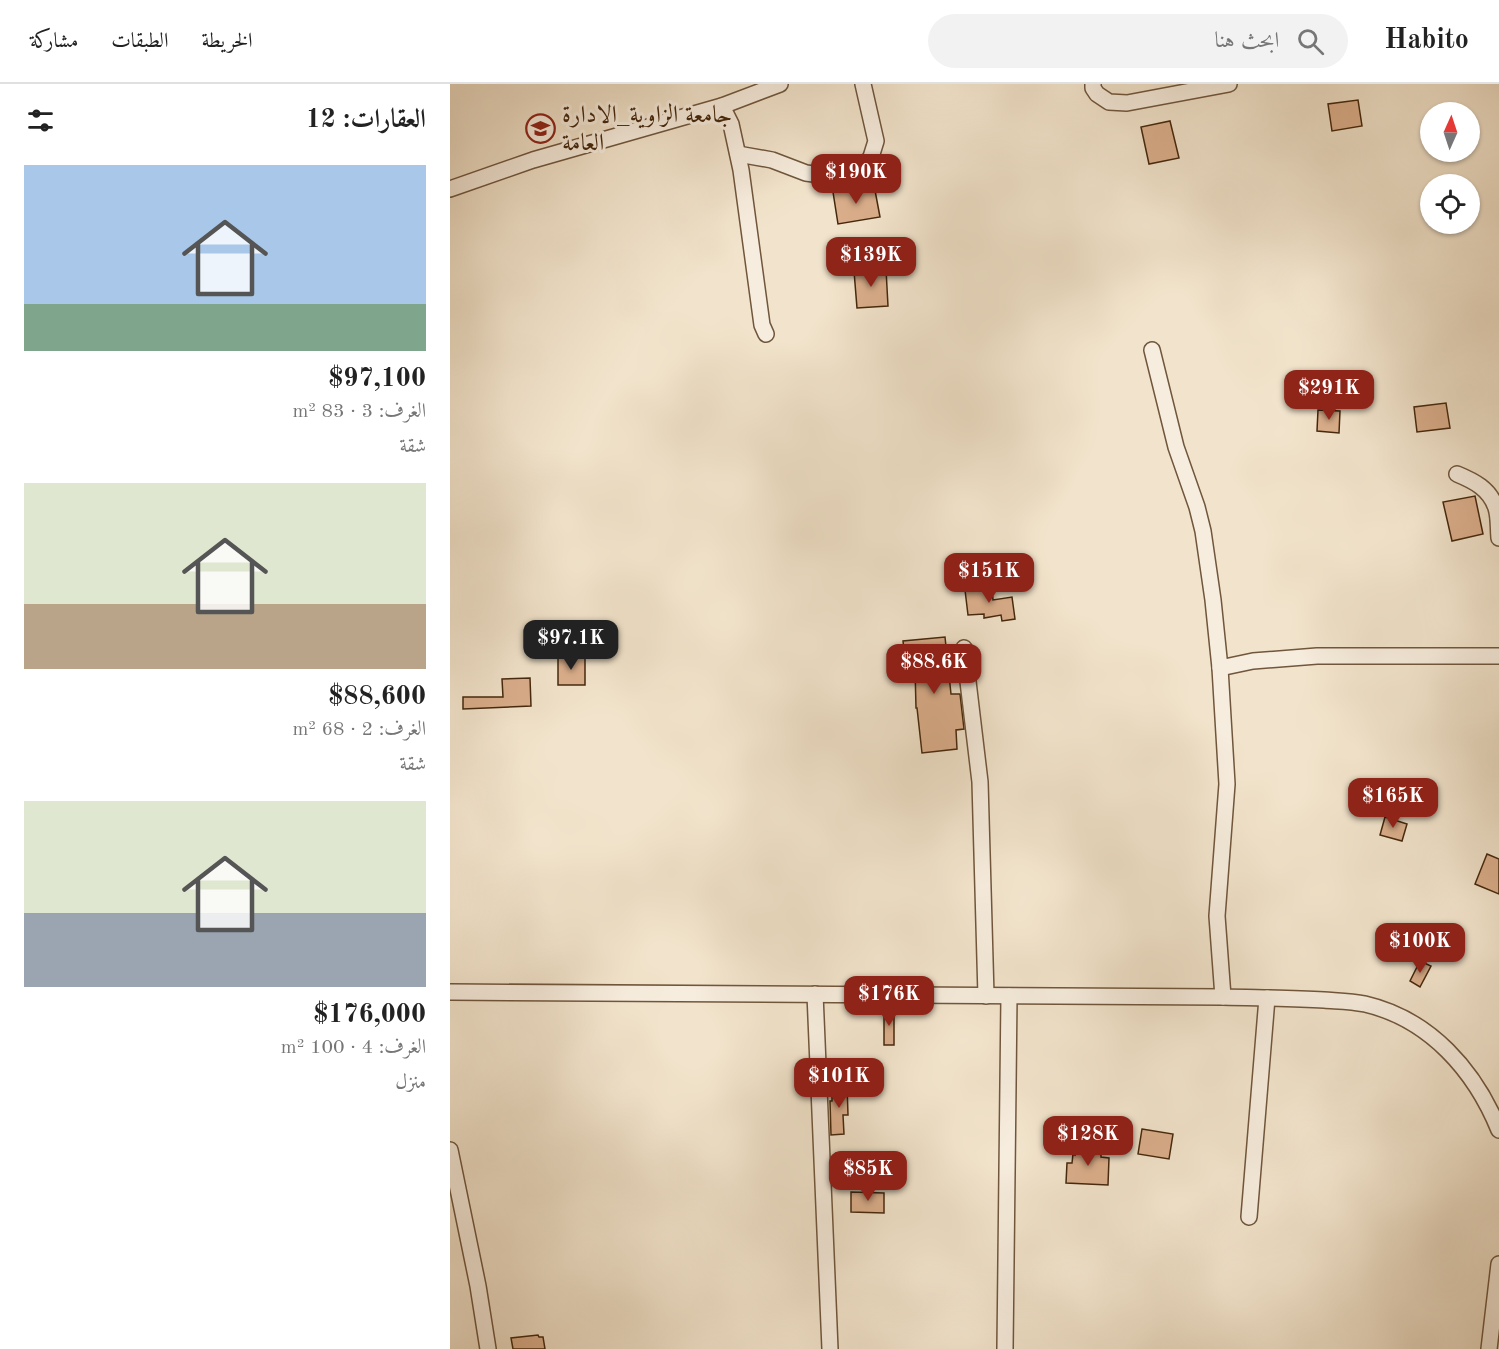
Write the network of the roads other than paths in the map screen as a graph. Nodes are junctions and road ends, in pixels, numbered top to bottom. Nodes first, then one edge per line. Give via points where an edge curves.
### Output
1 (780, 84) edge
2 (863, 84) edge
3 (1093, 84) edge
4 (1229, 84) edge
5 (722, 106) junction
6 (738, 154) junction
7 (450, 189) edge
8 (766, 334) dead end
9 (1152, 350) dead end
10 (1457, 474) dead end
11 (1499, 538) edge
12 (964, 648) dead end
13 (1499, 656) edge
14 (1220, 668) junction
15 (450, 992) edge
16 (815, 994) junction
17 (986, 996) junction
18 (1009, 996) junction
19 (1223, 997) junction
20 (1267, 998) junction
21 (1499, 1130) edge
22 (450, 1150) edge
23 (1249, 1217) dead end
24 (1499, 1264) edge
25 (488, 1349) edge
26 (830, 1349) edge
27 (1005, 1349) edge
28 (1489, 1349) edge

1 - 5 street
2 - 6 street via 876,141 863,167 848,174 821,176
3 - 4 street via 1109,102 1127,103
5 - 6 street
5 - 7 street via 533,160
6 - 8 street
9 - 14 street via 1176,447 1203,531
10 - 11 street via 1474,481 1488,494 1496,509
12 - 17 street via 980,782
13 - 14 street via 1317,656
14 - 19 street via 1227,784 1217,916
15 - 16 street
16 - 17 street
16 - 26 street
17 - 18 street
18 - 19 street
18 - 27 street
19 - 20 street
20 - 21 street via 1348,1001 1412,1022 1464,1068
20 - 23 street
22 - 25 street
24 - 28 street

